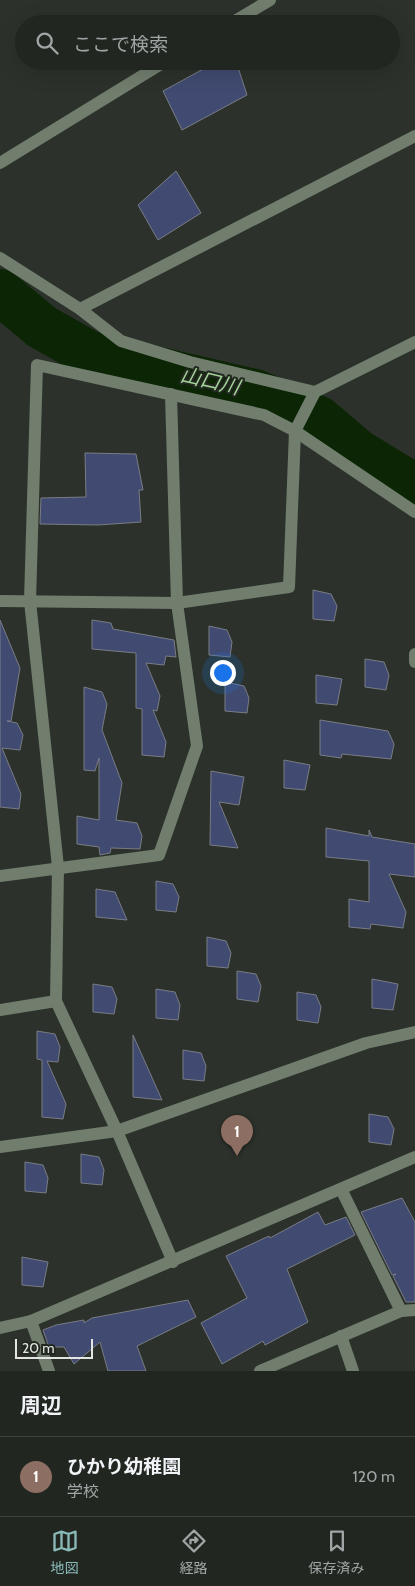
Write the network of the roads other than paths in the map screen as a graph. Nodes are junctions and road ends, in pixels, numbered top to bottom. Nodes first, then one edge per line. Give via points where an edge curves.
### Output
1 (270, 0) edge
2 (245, 15) edge
3 (151, 70) edge
4 (415, 136) edge
5 (0, 163) edge
6 (0, 258) edge
7 (80, 309) junction
8 (415, 342) edge
9 (315, 392) junction
10 (171, 394) junction
11 (295, 431) junction
12 (415, 512) edge
13 (30, 600) junction
14 (0, 601) edge
15 (177, 603) junction
16 (415, 654) edge
17 (415, 662) edge
18 (58, 867) junction
19 (0, 876) edge
20 (56, 1001) junction
21 (0, 1010) edge
22 (415, 1032) edge
23 (117, 1131) junction
24 (0, 1147) edge
25 (415, 1157) edge
26 (341, 1189) junction
27 (173, 1262) junction
28 (415, 1310) edge
29 (400, 1311) junction
30 (31, 1321) junction
31 (0, 1328) edge
32 (341, 1336) junction
33 (49, 1371) edge
34 (260, 1371) edge
35 (353, 1371) edge

1 - 2 street
3 - 5 street
4 - 7 street
6 - 7 street
7 - 9 street via 121,342
8 - 9 street
9 - 11 street
10 - 11 street via 264,415
10 - 13 street via 37,365
10 - 15 street
11 - 12 street
11 - 15 street via 289,587
13 - 14 street
13 - 15 street
13 - 18 street
15 - 18 street via 196,746 160,855
16 - 17 street
18 - 19 street
18 - 20 street
20 - 21 street
20 - 23 street
22 - 23 street via 366,1043
23 - 24 street
23 - 27 street
25 - 26 street
26 - 27 street
26 - 29 street
27 - 30 street
28 - 29 street
29 - 32 street
30 - 31 street
30 - 33 street
32 - 34 street
32 - 35 street

